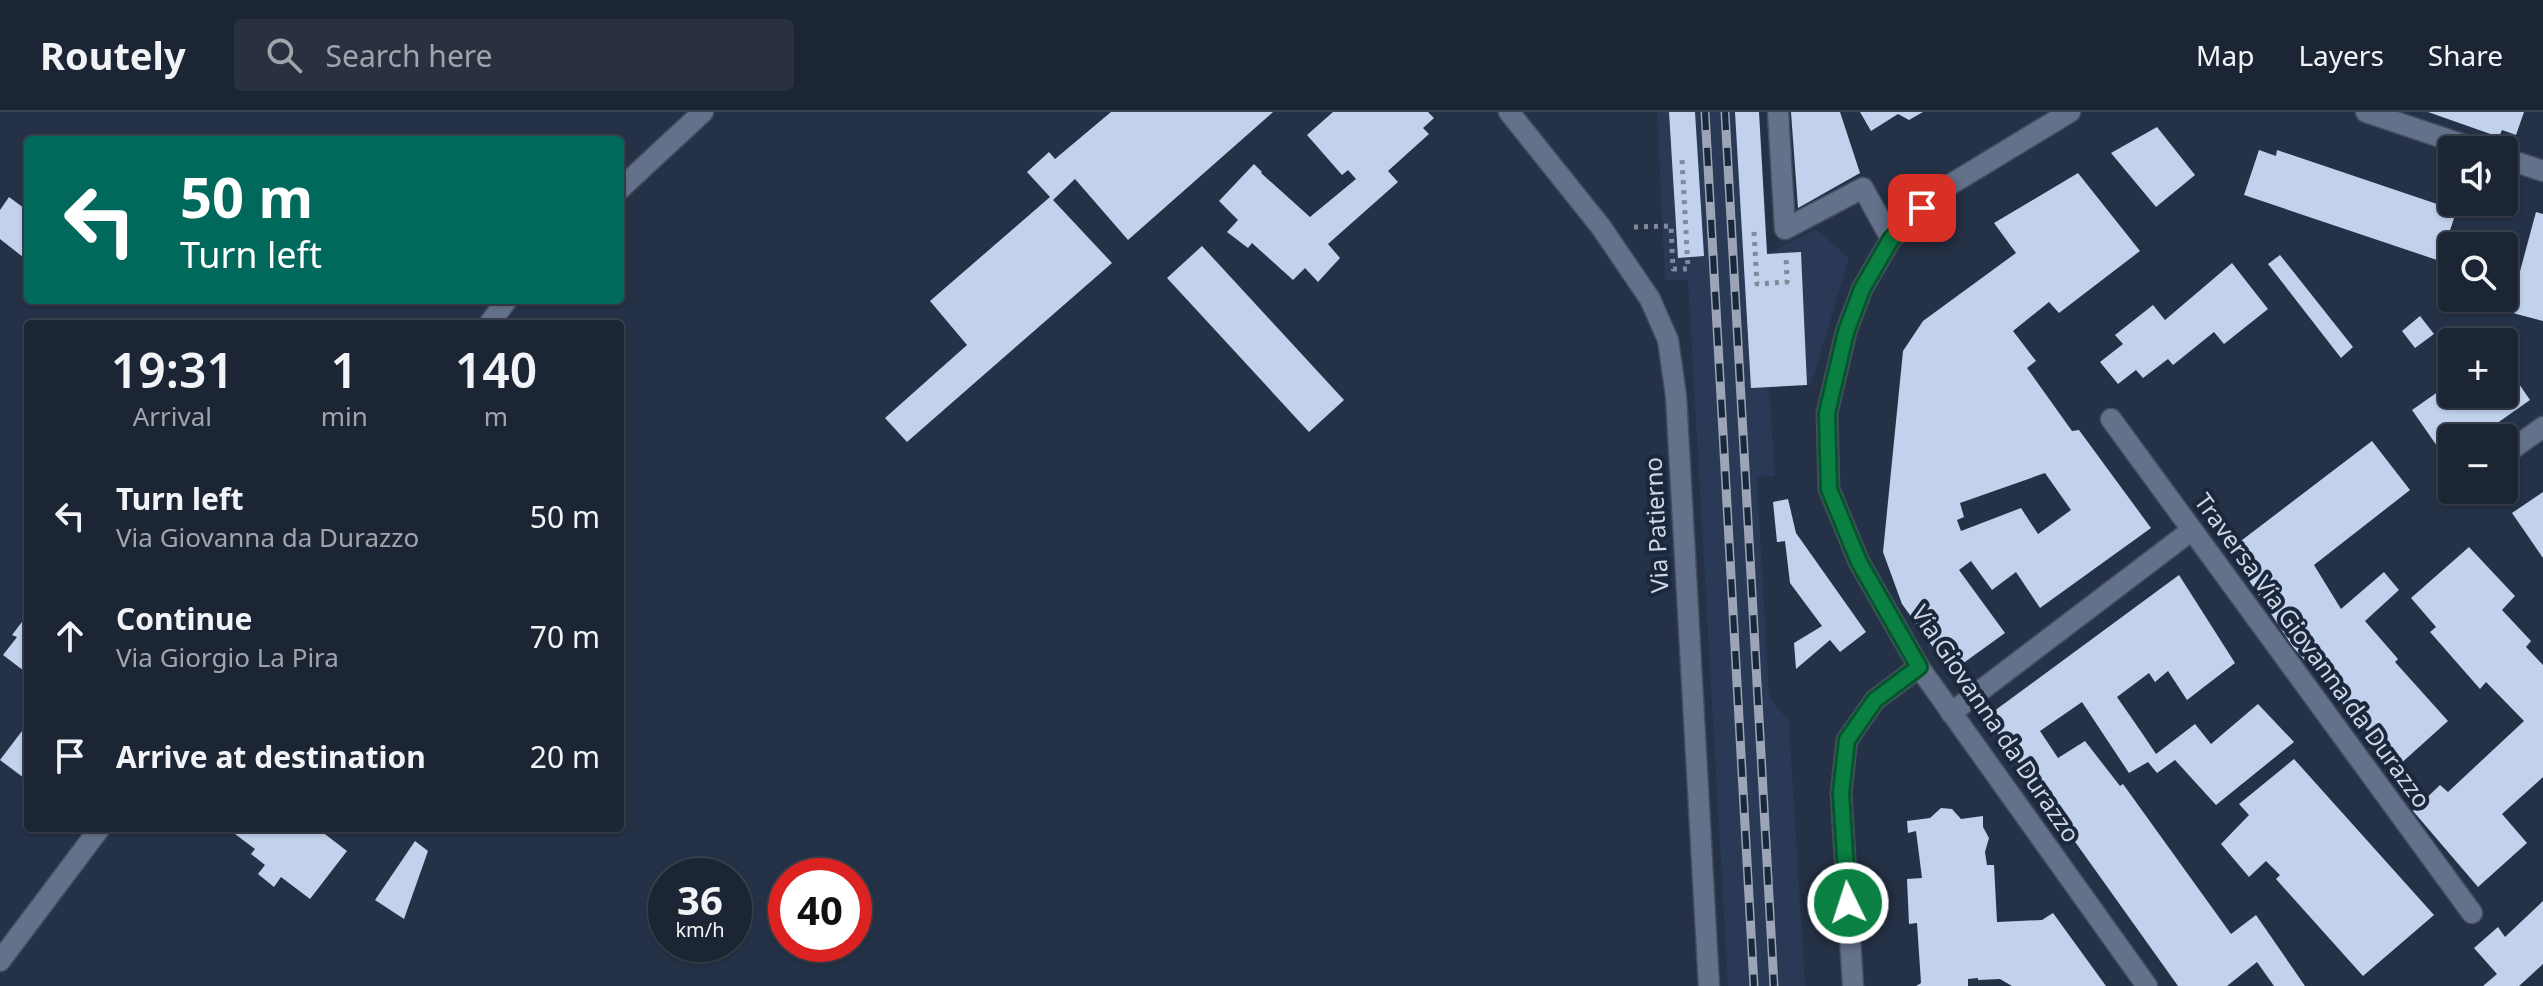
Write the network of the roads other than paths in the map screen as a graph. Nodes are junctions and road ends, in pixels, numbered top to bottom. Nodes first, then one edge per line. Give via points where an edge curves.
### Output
1 (703, 112) edge
2 (1509, 112) edge
3 (1778, 112) edge
4 (2070, 112) edge
5 (2366, 112) edge
6 (2438, 136) edge
7 (2518, 163) edge
8 (2543, 171) edge
9 (624, 185) edge
10 (1891, 239) junction
11 (2111, 419) dead end
12 (2543, 427) edge
13 (2518, 445) edge
14 (2192, 530) junction
15 (1919, 667) junction
16 (1951, 713) junction
17 (97, 832) edge
18 (2472, 913) dead end
19 (0, 961) edge
20 (1709, 986) edge
21 (1853, 986) edge
22 (2147, 986) edge

1 - 9 street
2 - 20 street, Via Patierno via 1601,227 1650,299 1668,340 1676,396
3 - 10 street via 1785,229 1863,188
4 - 10 street, Via Giovanna da Durazzo via 1938,192
5 - 6 street
7 - 8 street
10 - 15 street, Via Giovanna da Durazzo via 1862,289 1846,332 1827,413 1829,489 1859,562
11 - 14 street, Traversa Via Giovanna da Durazzo
12 - 13 street
14 - 16 street
14 - 18 street, Traversa Via Giovanna da Durazzo
15 - 16 street, Via Giovanna da Durazzo
15 - 21 street via 1875,700 1847,740 1841,793
16 - 22 street, Via Giovanna da Durazzo
17 - 19 street

